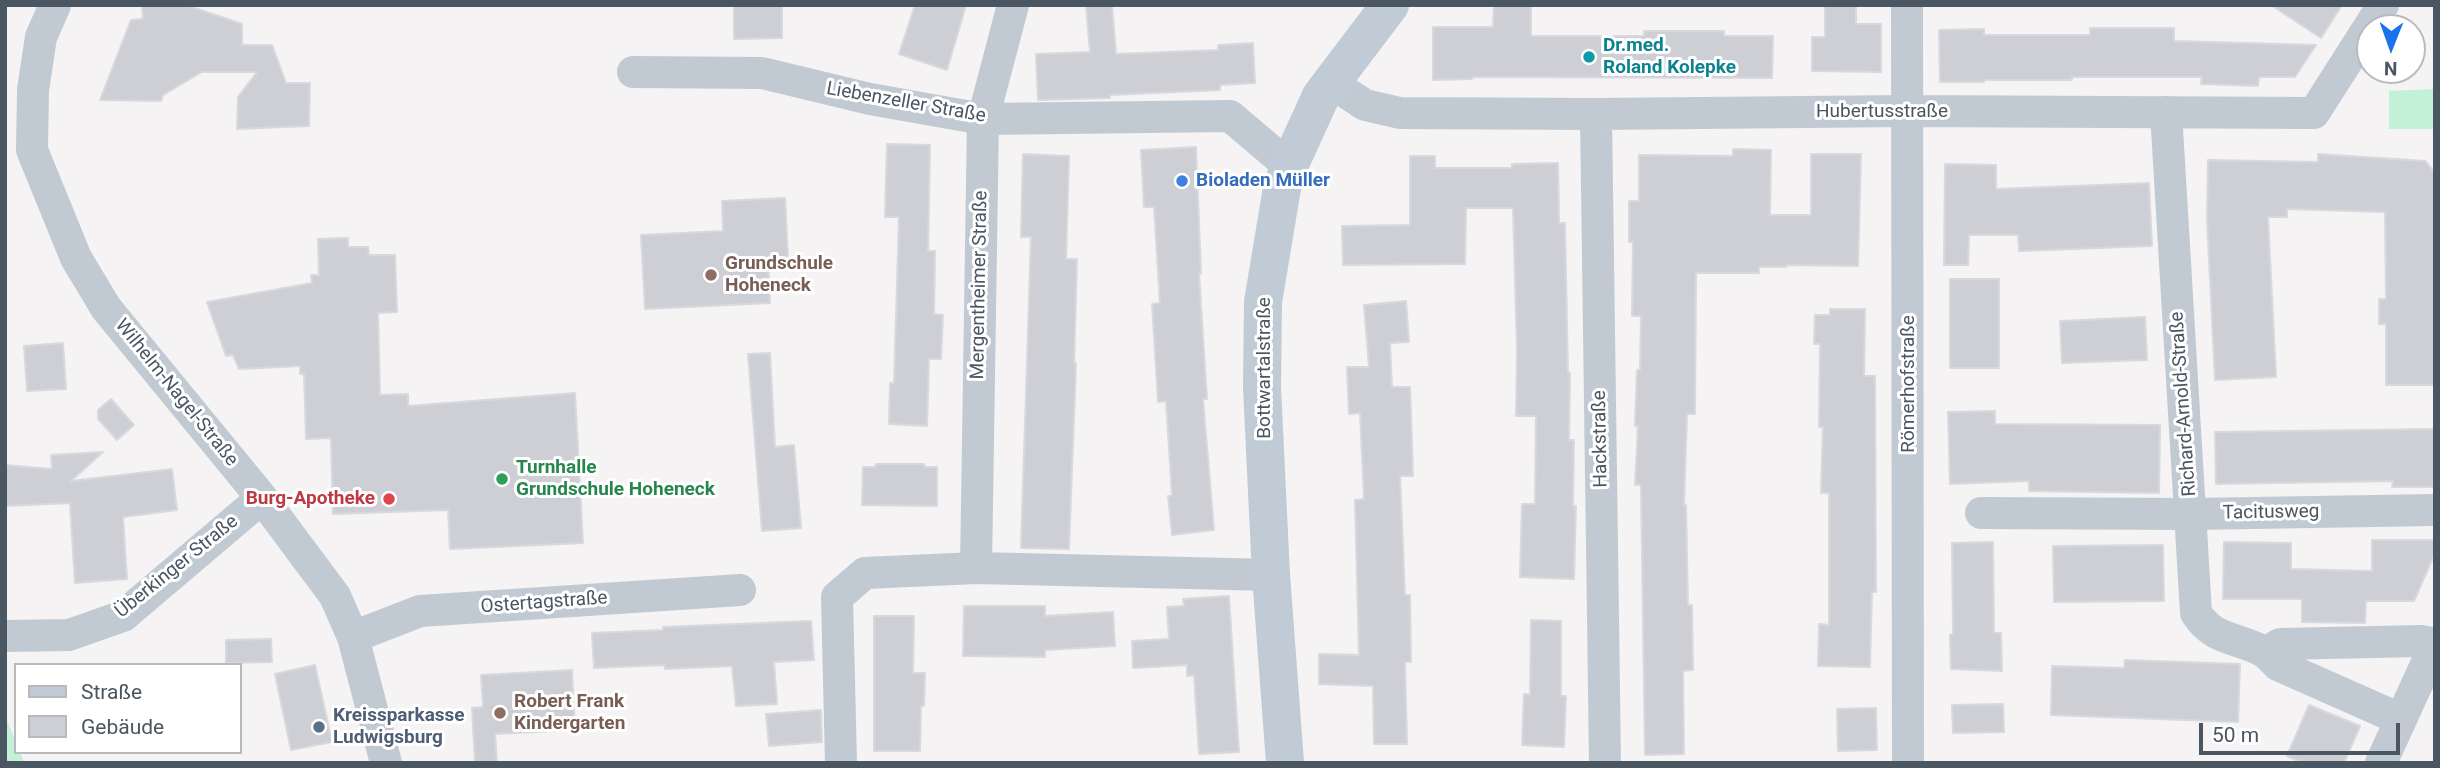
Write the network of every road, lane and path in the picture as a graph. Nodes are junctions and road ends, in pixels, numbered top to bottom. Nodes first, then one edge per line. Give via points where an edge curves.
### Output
1 (55, 5) edge
2 (1013, 5) edge
3 (1390, 5) edge
4 (1907, 5) edge
5 (2383, 5) edge
6 (633, 72) dead end
7 (1330, 82) junction
8 (1908, 111) junction
9 (2166, 112) junction
10 (1596, 114) junction
11 (982, 119) junction
12 (19, 151) edge
13 (1289, 166) junction
14 (262, 498) junction
15 (2435, 510) edge
16 (1981, 513) dead end
17 (2191, 514) junction
18 (976, 568) junction
19 (1272, 575) junction
20 (740, 590) dead end
21 (5, 636) edge
22 (353, 637) junction
23 (2435, 645) edge
24 (2266, 653) junction
25 (2400, 719) junction
26 (386, 763) edge
27 (841, 763) edge
28 (1285, 763) edge
29 (1605, 763) edge
30 (1909, 763) edge
31 (2381, 763) edge

1 - 12 street, Wilhelm-Nagel-Straße via 41,37
2 - 11 street, Mergentheimer Straße
3 - 7 main road, Bottwartalstraße
4 - 8 street, Römerhofstraße
5 - 9 street, Hubertusstraße via 2314,113
6 - 11 street, Liebenzeller Straße via 762,73
7 - 10 street, Hubertusstraße via 1365,105 1400,113
7 - 13 main road, Bottwartalstraße
8 - 9 street, Hubertusstraße
8 - 10 street, Hubertusstraße
8 - 30 street, Römerhofstraße
9 - 17 street, Richard-Arnold-Straße
10 - 29 street, Hackstraße
11 - 13 street, Liebenzeller Straße via 1230,116
11 - 18 street, Mergentheimer Straße
12 - 14 street, Wilhelm-Nagel-Straße via 106,308
13 - 19 main road, Bottwartalstraße via 1263,302 1262,387
14 - 21 street, Überkinger Straße via 123,616 69,635
14 - 22 street, Wilhelm-Nagel-Straße via 335,596
15 - 17 street, Tacitusweg
16 - 17 street, Tacitusweg
17 - 24 street, Richard-Arnold-Straße via 2196,613 2204,626 2220,636
18 - 19 street
18 - 27 street via 865,573 837,597
19 - 28 main road, Bottwartalstraße
20 - 22 street, Ostertagstraße via 420,611
22 - 26 street, Wilhelm-Nagel-Straße
23 - 24 street via 2420,641 2280,644
23 - 25 street
24 - 25 street, Richard-Arnold-Straße via 2277,665
25 - 31 street

